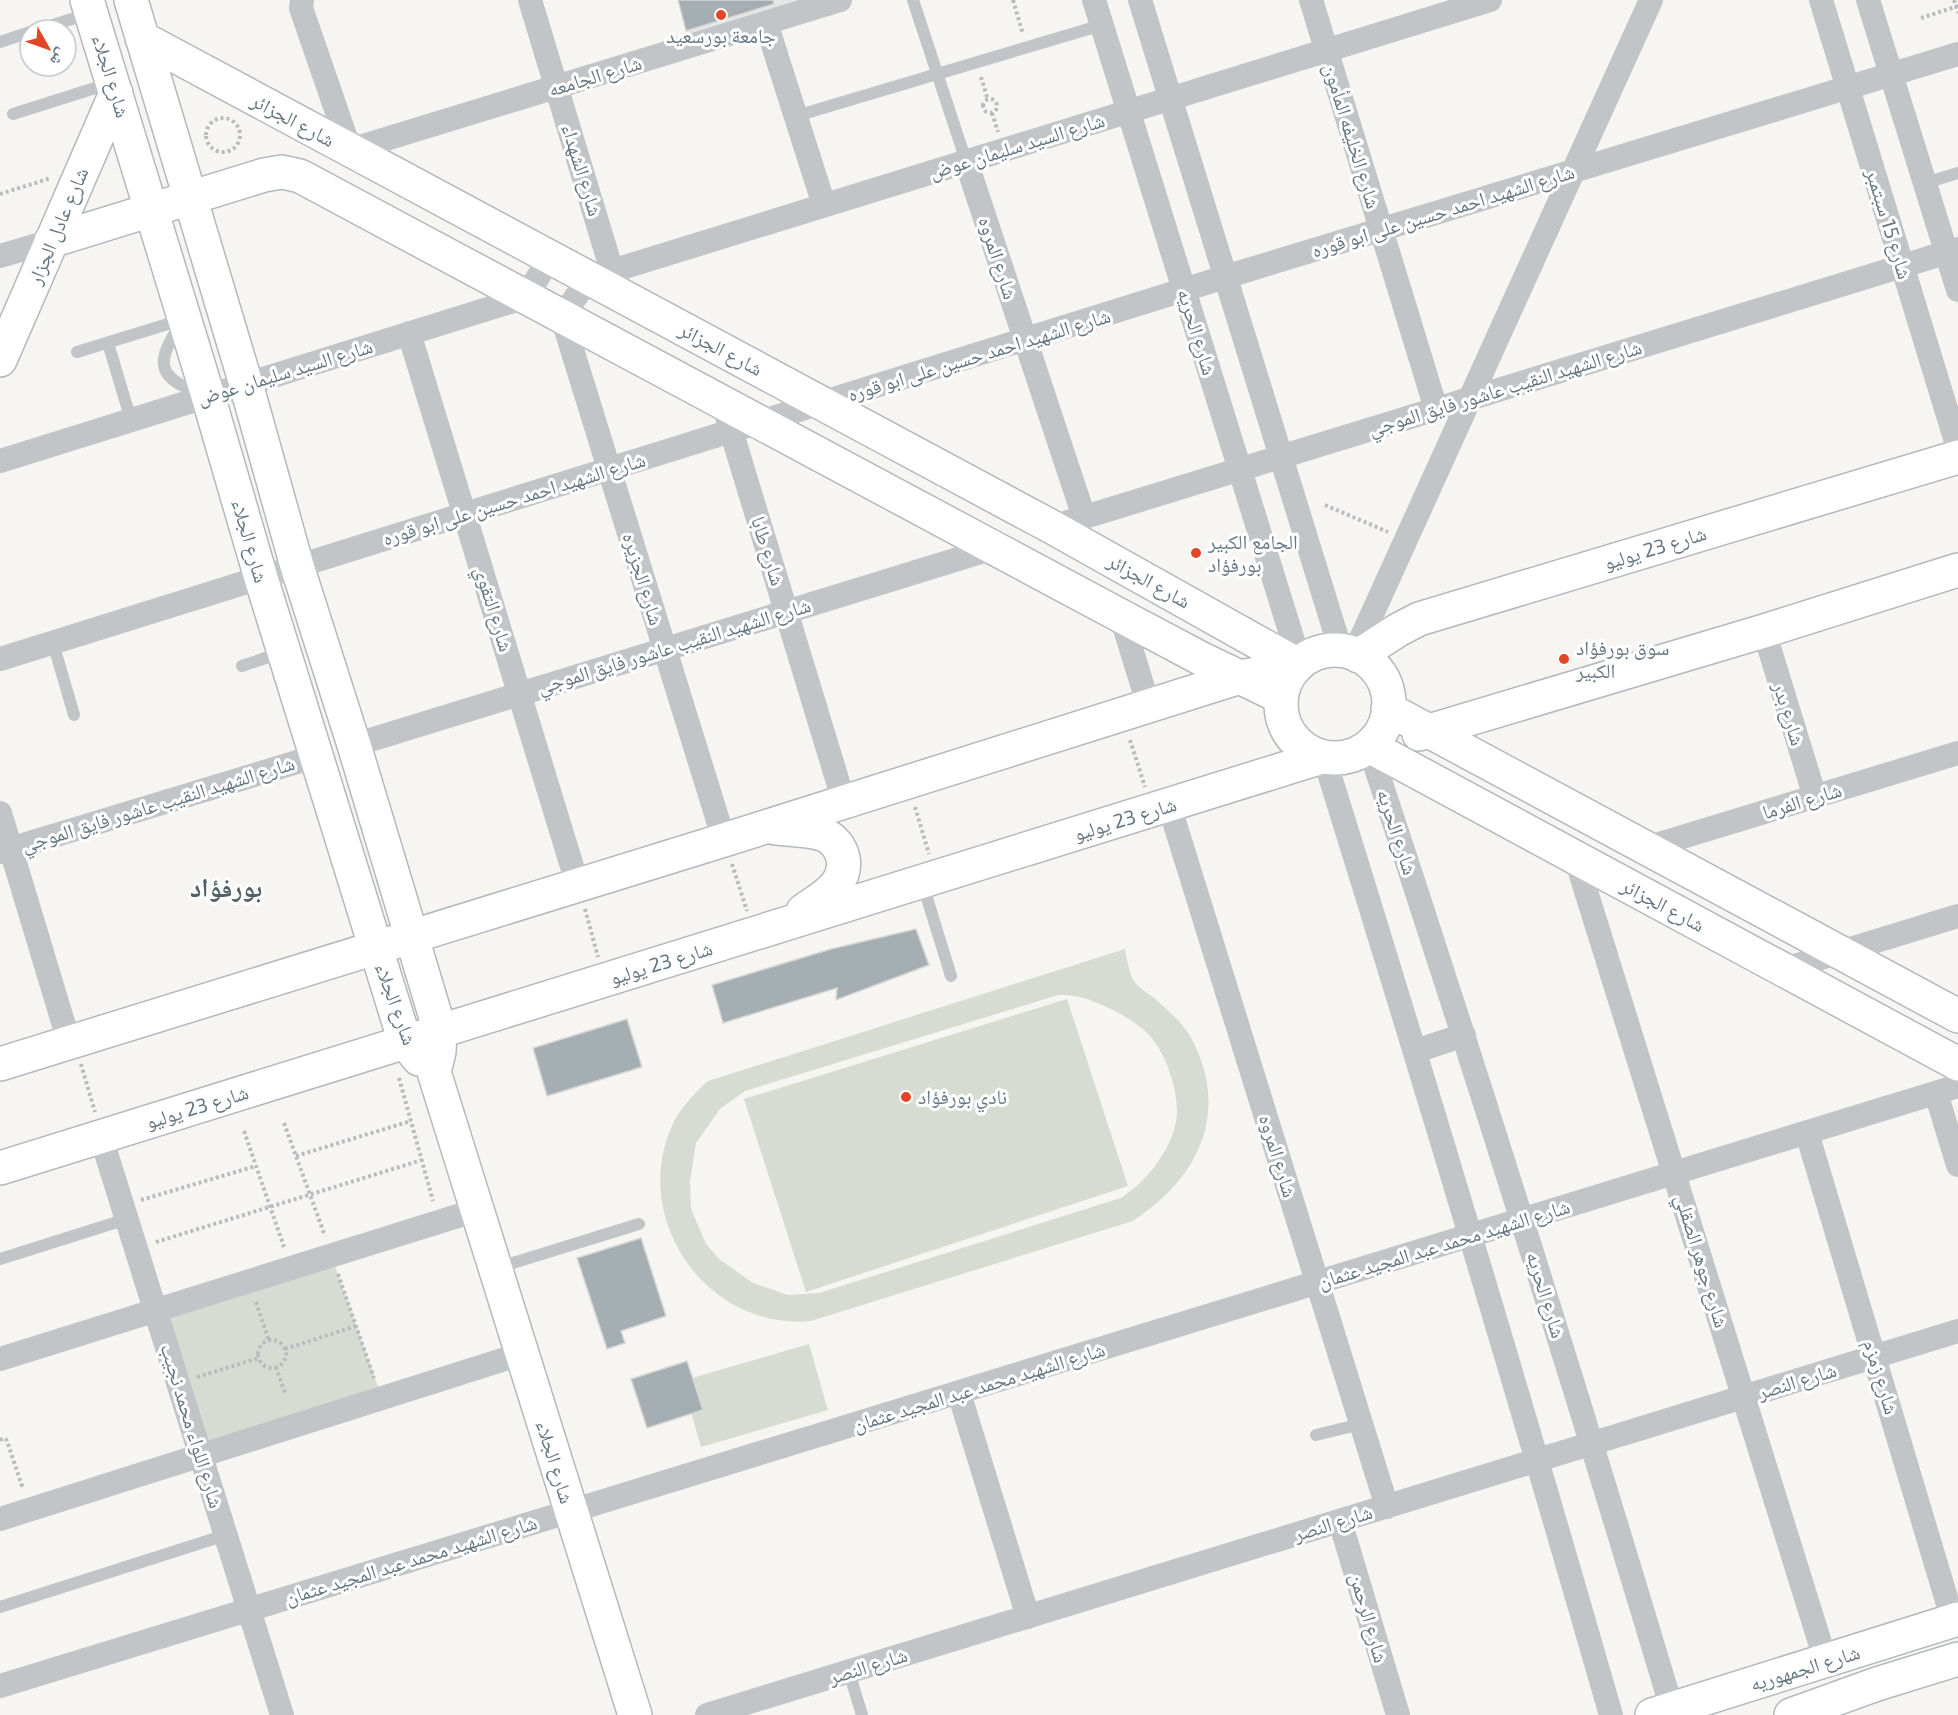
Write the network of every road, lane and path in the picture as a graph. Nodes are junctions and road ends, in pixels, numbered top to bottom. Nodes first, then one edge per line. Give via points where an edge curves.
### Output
1 (131, 0) edge
2 (302, 0) edge
3 (530, 0) edge
4 (840, 0) edge
5 (913, 0) edge
6 (1013, 0) edge
7 (1094, 0) edge
8 (1140, 0) edge
9 (1311, 0) edge
10 (1490, 0) edge
11 (1651, 0) edge
12 (1821, 0) edge
13 (1868, 0) edge
14 (1954, 0) edge
15 (89, 7) edge
16 (1957, 7) edge
17 (1422, 10) edge
18 (1958, 13) edge
19 (65, 18) edge
20 (1921, 18) dead end
21 (766, 23) junction
22 (1102, 25) junction
23 (18, 36) edge
24 (142, 38) junction
25 (0, 42) edge
26 (1028, 47) junction
27 (1326, 50) junction
28 (1958, 54) edge
29 (977, 62) junction
30 (937, 74) junction
31 (1891, 74) junction
32 (557, 87) junction
33 (1847, 87) junction
34 (114, 88) junction
35 (1170, 98) junction
36 (988, 100) dead end
37 (1129, 111) junction
38 (13, 114) dead end
39 (796, 116) junction
40 (208, 127) joint
41 (350, 150) junction
42 (966, 161) junction
43 (83, 168) junction
44 (1574, 171) junction
45 (1958, 172) edge
46 (1925, 183) junction
47 (0, 194) edge
48 (190, 198) junction
49 (824, 205) junction
50 (151, 210) junction
51 (1381, 230) junction
52 (51, 241) junction
53 (1952, 250) edge
54 (0, 256) edge
55 (550, 257) junction
56 (1902, 266) junction
57 (600, 274) junction
58 (1226, 277) junction
59 (1184, 290) junction
60 (1958, 290) edge
61 (526, 297) junction
62 (562, 317) junction
63 (185, 319) junction
64 (409, 333) junction
65 (1025, 340) junction
66 (108, 343) junction
67 (77, 352) dead end
68 (0, 360) edge
69 (246, 384) junction
70 (208, 396) junction
71 (1470, 398) junction
72 (823, 404) junction
73 (1436, 409) junction
74 (738, 419) junction
75 (131, 420) junction
76 (1958, 448) edge
77 (1281, 457) junction
78 (1958, 457) edge
79 (0, 461) edge
80 (609, 470) junction
81 (1239, 470) junction
82 (1325, 505) dead end
83 (465, 514) junction
84 (1084, 517) junction
85 (1052, 527) junction
86 (1407, 540) junction
87 (994, 548) junction
88 (297, 566) junction
89 (1958, 570) edge
90 (261, 578) junction
91 (786, 612) junction
92 (1121, 616) junction
93 (1764, 631) junction
94 (52, 643) junction
95 (665, 649) junction
96 (285, 652) junction
97 (1351, 653) junction
98 (0, 659) edge
99 (1298, 665) junction
100 (242, 666) dead end
101 (1240, 677) junction
102 (519, 694) junction
103 (1281, 697) junction
104 (1388, 709) junction
105 (1136, 711) junction
106 (74, 715) dead end
107 (1431, 731) junction
108 (354, 745) junction
109 (1369, 746) junction
110 (1958, 753) edge
111 (317, 756) junction
112 (1323, 757) junction
113 (908, 783) junction
114 (1815, 797) junction
115 (844, 802) junction
116 (1161, 808) junction
117 (0, 813) edge
118 (766, 827) junction
119 (724, 840) junction
120 (1646, 848) junction
121 (5, 851) edge
122 (1576, 860) junction
123 (929, 880) junction
124 (578, 885) junction
125 (1958, 916) edge
126 (768, 930) junction
127 (411, 937) junction
128 (376, 948) junction
129 (1839, 952) junction
130 (1785, 969) junction
131 (951, 976) dead end
132 (605, 980) junction
133 (1958, 1016) edge
134 (440, 1031) junction
135 (1464, 1035) junction
136 (72, 1041) junction
137 (398, 1045) junction
138 (1416, 1051) junction
139 (0, 1064) edge
140 (1958, 1064) edge
141 (434, 1072) junction
142 (1947, 1090) edge
143 (411, 1121) junction
144 (244, 1131) dead end
145 (1807, 1133) junction
146 (101, 1137) junction
147 (296, 1156) dead end
148 (422, 1160) junction
149 (1958, 1165) edge
150 (256, 1166) junction
151 (0, 1168) edge
152 (1674, 1173) junction
153 (270, 1207) junction
154 (477, 1210) junction
155 (125, 1212) junction
156 (1523, 1220) junction
157 (439, 1222) junction
158 (639, 1224) dead end
159 (1471, 1236) junction
160 (136, 1248) junction
161 (0, 1259) edge
162 (291, 1268) junction
163 (495, 1268) junction
164 (250, 1281) junction
165 (1317, 1283) junction
166 (156, 1310) junction
167 (356, 1326) dead end
168 (1958, 1331) edge
169 (269, 1341) junction
170 (285, 1349) junction
171 (521, 1354) junction
172 (1875, 1357) junction
173 (259, 1358) junction
174 (0, 1359) edge
175 (276, 1367) junction
176 (179, 1383) junction
177 (285, 1393) dead end
178 (959, 1393) junction
179 (1744, 1397) junction
180 (1361, 1424) junction
181 (1316, 1435) dead end
182 (0, 1440) edge
183 (1593, 1443) junction
184 (201, 1456) junction
185 (1538, 1461) junction
186 (1387, 1507) junction
187 (30, 1510) junction
188 (570, 1512) junction
189 (0, 1520) edge
190 (1340, 1521) junction
191 (226, 1535) junction
192 (0, 1607) edge
193 (249, 1610) junction
194 (1028, 1617) junction
195 (1955, 1620) edge
196 (1864, 1650) junction
197 (1958, 1659) edge
198 (1826, 1662) junction
199 (849, 1672) junction
200 (1877, 1684) junction
201 (0, 1686) edge
202 (1662, 1712) edge
203 (282, 1715) edge
204 (635, 1715) edge
205 (707, 1715) edge
206 (862, 1715) edge
207 (1398, 1715) edge
208 (1611, 1715) edge
209 (1791, 1715) edge

1 - 24 main road, شارع الجلاء
2 - 41 street via 301,8
3 - 32 street, شارع الشهداء
4 - 21 street, شارع الجامعه
5 - 30 lane, شارع المروه
6 - 26 path
7 - 22 street, شارع الحريه
8 - 35 street
9 - 27 street, شارع الخليفه المأمون
10 - 17 street, شارع السيد سليمان عوض
11 - 44 street
12 - 33 street, شارع 15 سبتمبر
13 - 31 street
14 - 16 path
15 - 19 lane
15 - 34 main road, شارع الجلاء
16 - 18 path
16 - 20 path
17 - 27 street, شارع السيد سليمان عوض
21 - 32 street, شارع الجامعه
21 - 39 street
22 - 26 lane
22 - 37 street, شارع الحريه
23 - 25 lane
24 - 41 main road, شارع الجزائر
24 - 48 main road, شارع الجلاء
26 - 29 lane
27 - 35 street, شارع السيد سليمان عوض
27 - 51 street, شارع الخليفه المأمون
28 - 31 street, شارع الشهيد احمد حسين على ابو قوره
29 - 30 lane
29 - 36 path
30 - 39 lane
30 - 42 lane, شارع المروه
31 - 33 street, شارع الشهيد احمد حسين على ابو قوره
31 - 46 street
32 - 41 street, شارع الجامعه
32 - 57 street, شارع الشهداء
33 - 44 street, شارع الشهيد احمد حسين على ابو قوره
33 - 56 street, شارع 15 سبتمبر
34 - 38 lane
34 - 43 main road, شارع عادل الجزار
34 - 50 main road, شارع الجلاء
35 - 37 street, شارع السيد سليمان عوض
35 - 58 street
37 - 42 street, شارع السيد سليمان عوض
37 - 59 street, شارع الحريه
39 - 49 street
40 - 40 path via 206,140 214,150 226,152 236,146 239,131 232,121 219,119
41 - 55 main road, شارع الجزائر
42 - 49 street, شارع السيد سليمان عوض
42 - 65 street, شارع المروه
43 - 47 path
43 - 52 main road, شارع عادل الجزار
44 - 51 street, شارع الشهيد احمد حسين على ابو قوره
44 - 71 street
45 - 46 lane
46 - 53 street
48 - 50 main road
48 - 61 main road via 272,172 291,173
48 - 69 main road, شارع الجلاء
49 - 57 street, شارع السيد سليمان عوض
50 - 52 main road
50 - 63 main road, شارع الجلاء
51 - 58 street, شارع الشهيد احمد حسين على ابو قوره
51 - 73 street, شارع الخليفه المأمون
52 - 54 street
52 - 68 main road, شارع عادل الجزار
53 - 56 street, شارع الشهيد النقيب عاشور فايق الموجي
53 - 60 street
55 - 57 main road, شارع الجزائر
55 - 61 street
56 - 71 street, شارع الشهيد النقيب عاشور فايق الموجي
56 - 76 street, شارع 15 سبتمبر
57 - 62 street
57 - 72 main road, شارع الجزائر
58 - 59 street, شارع الشهيد احمد حسين على ابو قوره
58 - 77 street
59 - 65 street, شارع الشهيد احمد حسين على ابو قوره
59 - 81 street, شارع الحريه
61 - 62 main road
61 - 64 street, شارع السيد سليمان عوض
62 - 74 main road
62 - 80 street, شارع الجزيره
63 - 66 lane
63 - 70 main road, شارع الجلاء
64 - 69 street, شارع السيد سليمان عوض
64 - 83 street, شارع التقوي
65 - 72 street, شارع الشهيد احمد حسين على ابو قوره
65 - 84 street, شارع المروه
66 - 67 lane
66 - 75 lane
69 - 70 street, شارع السيد سليمان عوض
69 - 88 main road, شارع الجلاء
70 - 75 street, شارع السيد سليمان عوض
70 - 90 main road, شارع الجلاء
71 - 73 street, شارع الشهيد النقيب عاشور فايق الموجي
71 - 86 street
72 - 74 street, شارع الشهيد احمد حسين على ابو قوره
72 - 85 main road, شارع الجزائر
73 - 77 street, شارع الشهيد النقيب عاشور فايق الموجي
74 - 80 street, شارع الشهيد احمد حسين على ابو قوره
74 - 87 main road
74 - 91 street, شارع طابا
75 - 79 street, شارع السيد سليمان عوض
77 - 81 street, شارع الشهيد النقيب عاشور فايق الموجي
77 - 97 street
78 - 97 main road, شارع 23 يوليو via 1419,619
80 - 83 street, شارع الشهيد احمد حسين على ابو قوره
80 - 95 street, شارع الجزيره
81 - 84 street, شارع الشهيد النقيب عاشور فايق الموجي
81 - 99 street, شارع الحريه
82 - 86 path
83 - 88 street, شارع الشهيد احمد حسين على ابو قوره
83 - 102 street, شارع التقوي
84 - 85 street, شارع الشهيد النقيب عاشور فايق الموجي
85 - 99 main road, شارع الجزائر
86 - 97 street
87 - 91 street, شارع الشهيد النقيب عاشور فايق الموجي
87 - 92 main road
88 - 90 street, شارع الشهيد احمد حسين على ابو قوره
88 - 108 main road, شارع الجلاء
89 - 93 main road
90 - 94 street, شارع الشهيد احمد حسين على ابو قوره
90 - 96 main road, شارع الجلاء
91 - 95 street, شارع الشهيد النقيب عاشور فايق الموجي
91 - 115 street, شارع طابا
92 - 101 main road
92 - 105 street
93 - 107 main road
93 - 114 street, شارع بدر
94 - 98 street, شارع الشهيد احمد حسين على ابو قوره
94 - 106 lane
95 - 102 street, شارع الشهيد النقيب عاشور فايق الموجي
95 - 119 street, شارع الجزيره
96 - 100 lane
96 - 111 main road, شارع الجلاء
97 - 99 main road via 1319,653
97 - 104 main road via 1369,663 1384,683
99 - 101 main road
99 - 103 main road via 1286,681
101 - 103 main road
101 - 105 main road
102 - 108 street, شارع الشهيد النقيب عاشور فايق الموجي
102 - 124 street, شارع التقوي
103 - 112 main road via 1284,723 1290,735 1310,752
104 - 107 main road
104 - 109 main road via 1383,728
105 - 113 main road
105 - 116 path
107 - 109 main road
107 - 120 main road
108 - 127 main road, شارع الجلاء
109 - 112 main road via 1347,756
109 - 122 main road, شارع الجزائر
109 - 135 street, شارع الحريه
110 - 114 street, شارع الفرما
111 - 121 street, شارع الشهيد النقيب عاشور فايق الموجي
111 - 128 main road, شارع الجلاء
112 - 116 main road, شارع 23 يوليو
112 - 138 street
113 - 115 main road
113 - 123 path
114 - 120 street, شارع الفرما
115 - 118 main road
116 - 123 main road, شارع 23 يوليو
116 - 165 street, شارع المروه
117 - 121 street
118 - 119 main road
118 - 126 main road via 829,837 837,844 844,863 843,873 832,890
119 - 124 main road
119 - 126 path
120 - 129 main road
121 - 136 street
122 - 130 main road, شارع الجزائر
122 - 152 street, شارع جوهر الصقلي
123 - 126 main road, شارع 23 يوليو
123 - 131 lane
124 - 127 main road
124 - 132 path
125 - 129 street
126 - 132 main road, شارع 23 يوليو
127 - 128 main road
127 - 134 main road, شارع الجلاء
128 - 136 main road
128 - 137 main road, شارع الجلاء
129 - 130 street
129 - 133 main road
130 - 140 main road, شارع الجزائر
132 - 134 main road, شارع 23 يوليو
134 - 137 main road, شارع 23 يوليو
134 - 141 main road, شارع الجلاء
135 - 138 street
135 - 156 street, شارع الحريه
136 - 139 main road
136 - 146 path
137 - 141 main road, شارع الجلاء
137 - 143 path
137 - 146 main road, شارع 23 يوليو
138 - 159 street
141 - 154 main road, شارع الجلاء
142 - 145 street, شارع الشهيد محمد عبد المجيد عثمان
142 - 149 street
143 - 147 path
143 - 148 path
144 - 150 path
145 - 152 street, شارع الشهيد محمد عبد المجيد عثمان
145 - 172 street, شارع زمزم
146 - 151 main road, شارع 23 يوليو
146 - 155 street, شارع اللواء محمد نجيب
148 - 153 path
148 - 157 path
150 - 153 path
150 - 155 path
152 - 156 street, شارع الشهيد محمد عبد المجيد عثمان
152 - 179 street, شارع جوهر الصقلي
153 - 160 path
153 - 162 path
154 - 157 street
154 - 163 main road, شارع الجلاء
155 - 160 street, شارع اللواء محمد نجيب
155 - 161 lane
156 - 159 street, شارع الشهيد محمد عبد المجيد عثمان
156 - 183 street, شارع الحريه
157 - 162 street
158 - 163 lane
159 - 165 street, شارع الشهيد محمد عبد المجيد عثمان
159 - 185 street
160 - 166 street, شارع اللواء محمد نجيب
162 - 164 street
163 - 171 main road, شارع الجلاء
164 - 166 street
164 - 169 path
165 - 178 street, شارع الشهيد محمد عبد المجيد عثمان
165 - 180 street, شارع المروه
166 - 174 street
166 - 176 street, شارع اللواء محمد نجيب
167 - 170 path
168 - 172 street, شارع النصر
169 - 170 path via 279,1342
169 - 173 path via 262,1346
170 - 175 path via 285,1359
171 - 184 street
171 - 188 main road, شارع الجلاء
172 - 179 street, شارع النصر
172 - 195 street, شارع زمزم
173 - 175 path via 266,1366
173 - 176 path
175 - 177 path
176 - 184 street, شارع اللواء محمد نجيب
178 - 188 street, شارع الشهيد محمد عبد المجيد عثمان
178 - 194 street
179 - 183 street, شارع النصر
179 - 198 street, شارع جوهر الصقلي
180 - 181 lane
180 - 186 street, شارع المروه
182 - 187 path via 7,1441
183 - 185 street, شارع النصر
183 - 202 street, شارع الحريه
184 - 187 street
184 - 191 street, شارع اللواء محمد نجيب
185 - 186 street, شارع النصر
185 - 208 street
186 - 190 street, شارع النصر
187 - 189 street
188 - 193 street, شارع الشهيد محمد عبد المجيد عثمان
188 - 204 main road, شارع الجلاء
190 - 194 street, شارع النصر
190 - 207 street, شارع الرحمن
191 - 192 lane
191 - 193 street, شارع اللواء محمد نجيب
193 - 201 street, شارع الشهيد محمد عبد المجيد عثمان
193 - 203 street, شارع اللواء محمد نجيب
194 - 199 street, شارع النصر
195 - 196 main road, شارع الجمهوريه
196 - 198 main road, شارع الجمهوريه
196 - 200 main road
197 - 200 main road, شارع الجمهوريه
198 - 202 main road, شارع الجمهوريه
199 - 205 street, شارع النصر
199 - 206 lane
200 - 209 main road, شارع الجمهوريه

